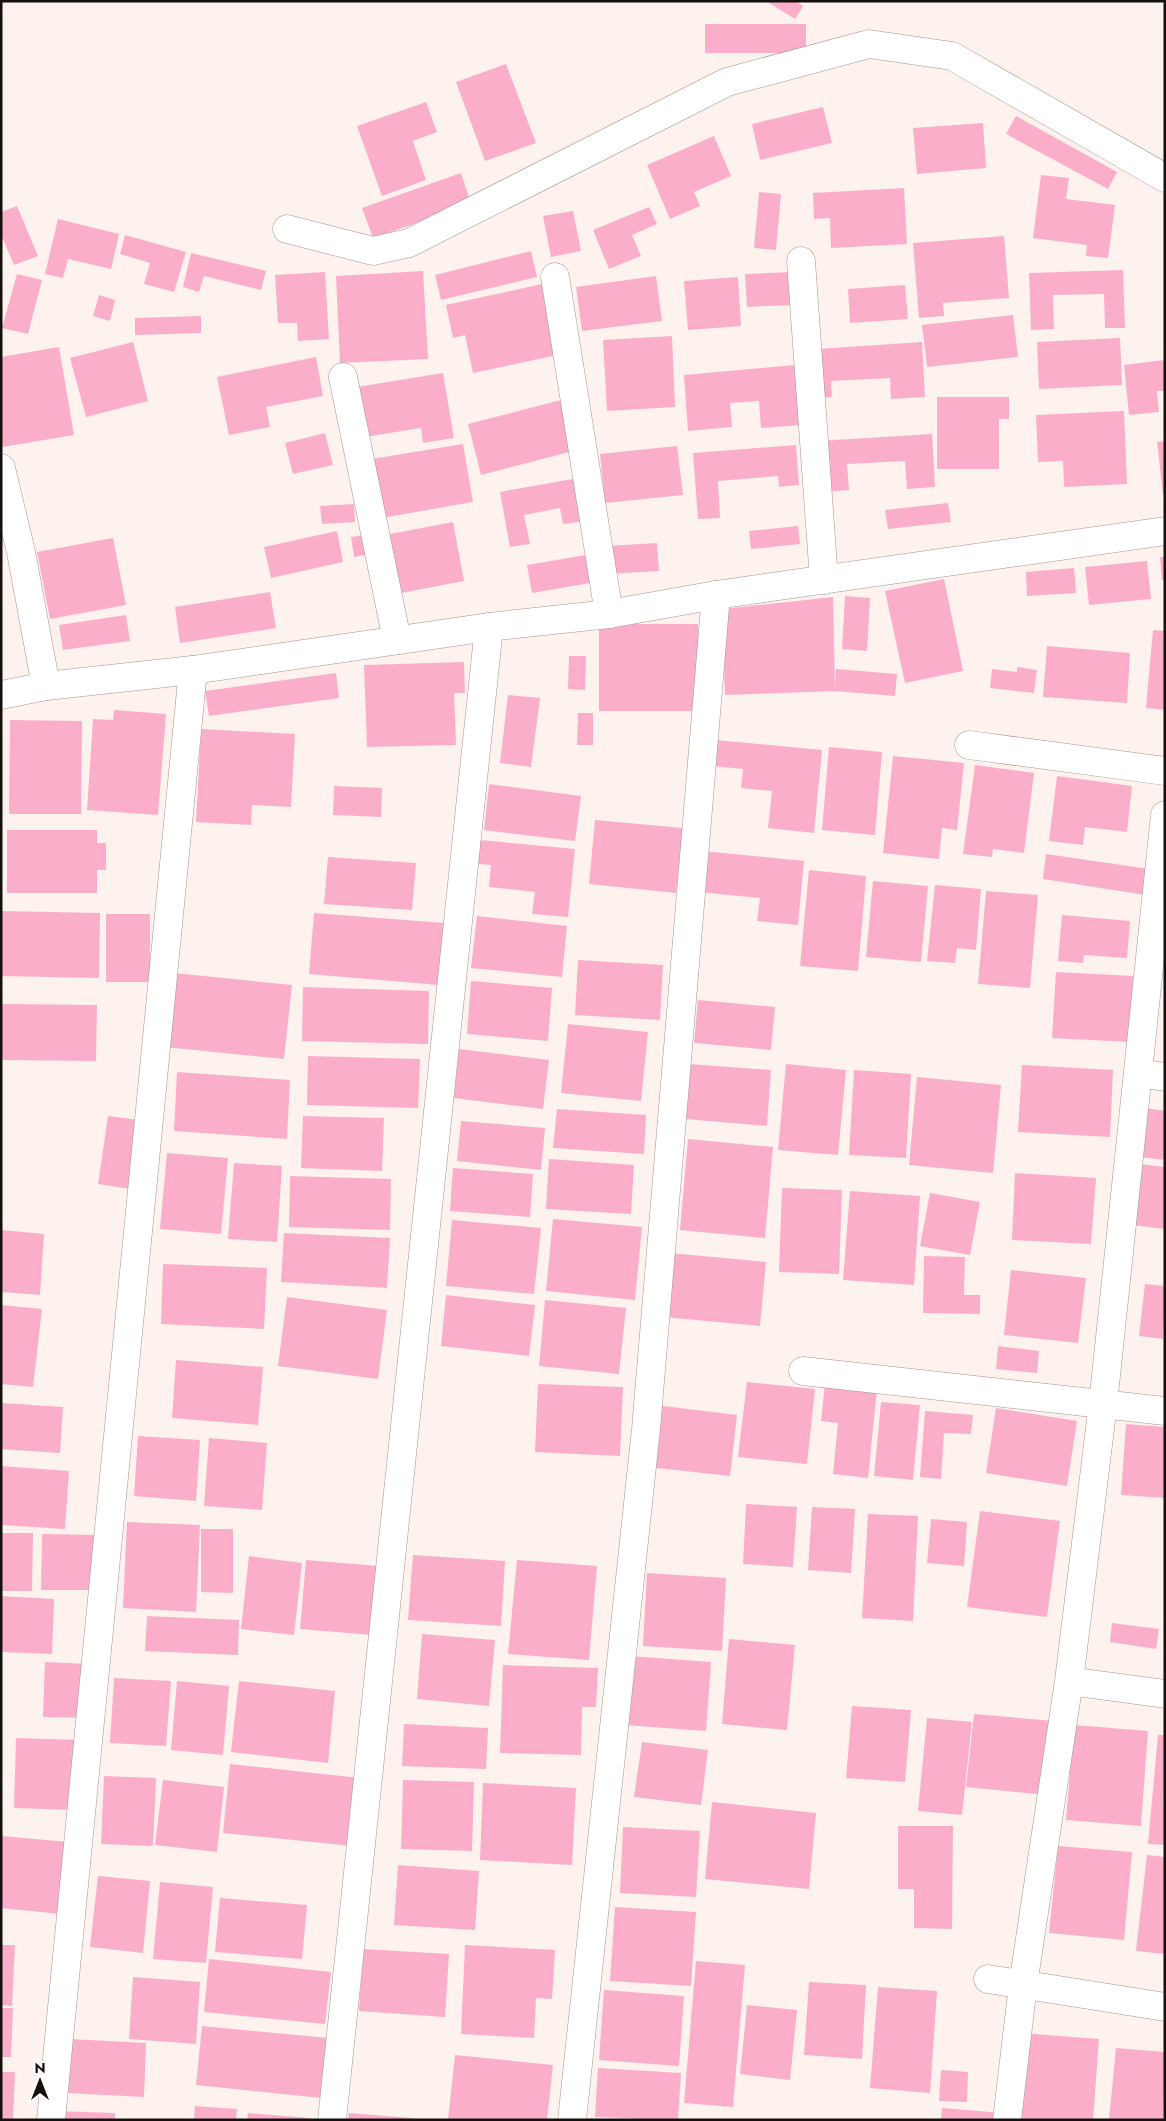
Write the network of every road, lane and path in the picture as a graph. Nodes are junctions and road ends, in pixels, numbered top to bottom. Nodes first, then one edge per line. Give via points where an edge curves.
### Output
1 (1165, 178) edge
2 (286, 229) dead end
3 (801, 261) dead end
4 (555, 277) dead end
5 (343, 377) dead end
6 (1, 468) edge
7 (1165, 531) edge
8 (824, 580) junction
9 (716, 595) junction
10 (609, 614) junction
11 (489, 627) junction
12 (397, 640) junction
13 (193, 670) junction
14 (46, 686) junction
15 (1, 695) edge
16 (969, 745) dead end
17 (1165, 771) edge
18 (1165, 815) edge
19 (1138, 1073) junction
20 (1165, 1077) edge
21 (804, 1371) dead end
22 (1103, 1404) junction
23 (1165, 1411) edge
24 (1069, 1681) junction
25 (1165, 1694) edge
26 (988, 1979) dead end
27 (1023, 1985) junction
28 (1165, 2007) edge
29 (51, 2120) edge
30 (332, 2120) edge
31 (572, 2120) edge
32 (1007, 2120) edge

1 - 2 street via 952,56 869,44 727,82 409,243 373,251
3 - 8 street
4 - 10 street
5 - 12 street
6 - 14 street via 21,552
7 - 8 street
8 - 9 street
9 - 10 street
9 - 31 street via 646,1429
10 - 11 street
11 - 12 street
11 - 30 street
12 - 13 street
13 - 14 street
13 - 29 street
14 - 15 street
16 - 17 street
18 - 19 street
19 - 20 street
19 - 22 street
21 - 22 street
22 - 23 street
22 - 24 street
24 - 25 street
24 - 27 street
26 - 27 street
27 - 28 street
27 - 32 street

